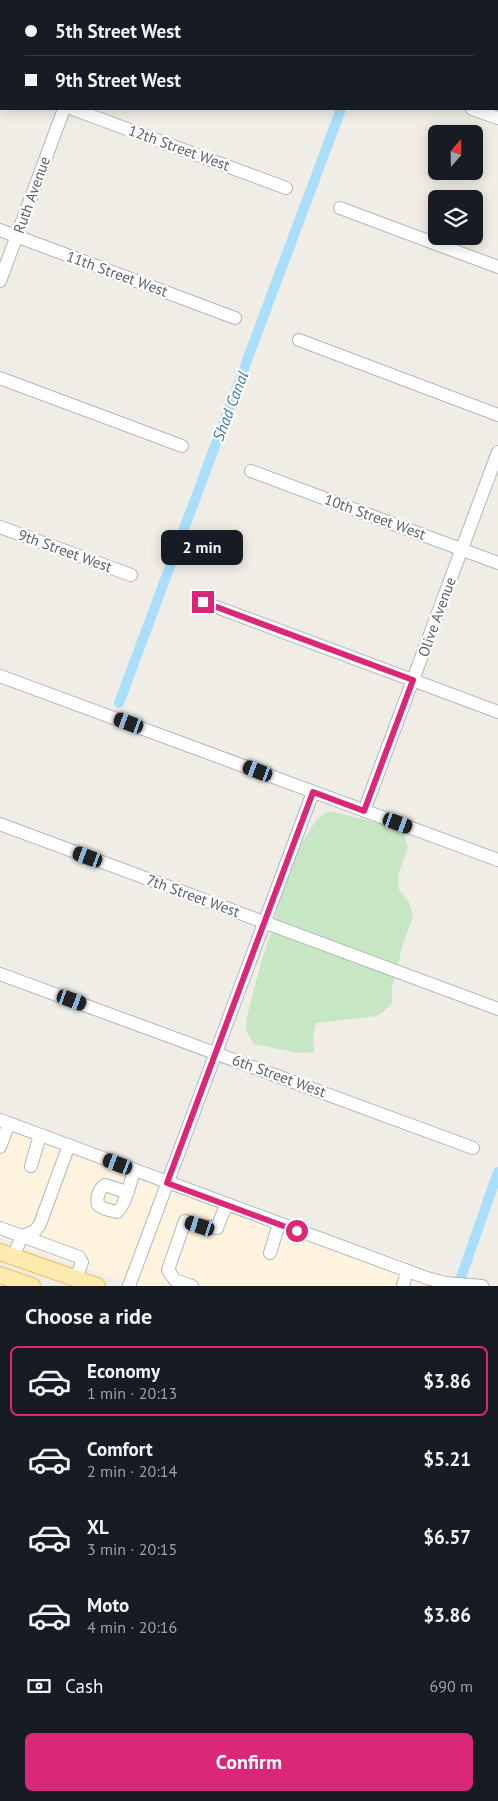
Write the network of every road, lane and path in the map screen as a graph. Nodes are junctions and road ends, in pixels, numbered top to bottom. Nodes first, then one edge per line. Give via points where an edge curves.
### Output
1 (64, 110) edge
2 (76, 110) edge
3 (475, 110) edge
4 (498, 118) edge
5 (286, 188) dead end
6 (340, 208) dead end
7 (0, 230) edge
8 (16, 236) junction
9 (498, 267) edge
10 (0, 281) edge
11 (235, 318) dead end
12 (299, 340) dead end
13 (0, 378) edge
14 (498, 415) edge
15 (182, 446) dead end
16 (498, 452) edge
17 (251, 471) dead end
18 (0, 527) edge
19 (462, 550) junction
20 (498, 563) edge
21 (130, 575) dead end
22 (203, 602) dead end
23 (0, 676) edge
24 (413, 680) junction
25 (498, 712) edge
26 (313, 792) junction
27 (364, 811) junction
28 (0, 824) edge
29 (498, 860) edge
30 (264, 922) junction
31 (0, 974) edge
32 (498, 1009) edge
33 (216, 1053) junction
34 (4, 1121) edge
35 (40, 1135) junction
36 (69, 1145) junction
37 (0, 1147) edge
38 (473, 1148) dead end
39 (31, 1166) dead end
40 (134, 1170) junction
41 (167, 1183) junction
42 (126, 1192) dead end
43 (226, 1204) junction
44 (279, 1224) junction
45 (0, 1228) edge
46 (22, 1236) junction
47 (270, 1253) dead end
48 (6, 1254) edge
49 (408, 1272) junction
50 (0, 1275) edge
51 (76, 1279) junction
52 (21, 1284) edge
53 (97, 1286) edge
54 (129, 1286) edge
55 (192, 1286) edge
56 (403, 1286) edge
57 (482, 1286) edge

1 - 8 street, Ruth Avenue
2 - 5 street, 12th Street West
3 - 4 street
6 - 9 street
7 - 8 street, 11th Street West
8 - 10 street, Ruth Avenue
8 - 11 street, 11th Street West
12 - 14 street
13 - 15 street
16 - 19 street, Olive Avenue
17 - 19 street, 10th Street West
18 - 21 street, 9th Street West
19 - 20 street, 10th Street West
19 - 24 street, Olive Avenue
22 - 24 street
23 - 26 street
24 - 25 street
24 - 27 street, Olive Avenue
26 - 27 street
26 - 30 street
27 - 29 street
28 - 30 street, 7th Street West
30 - 32 street, 7th Street West
30 - 33 street
31 - 33 street, 6th Street West
33 - 38 street, 6th Street West
33 - 41 street
34 - 35 street
34 - 37 street
35 - 36 street
35 - 39 street
36 - 40 street
36 - 46 street via 40,1224 35,1231
40 - 41 street
40 - 42 street
41 - 43 street
41 - 54 street
43 - 44 street
43 - 55 street via 217,1228 185,1221 168,1270 175,1280
44 - 47 street
44 - 49 street
45 - 46 street
46 - 48 street
46 - 51 street via 79,1256 82,1262
48 - 51 main road
49 - 56 street
49 - 57 street via 446,1283
50 - 52 main road
51 - 53 main road

